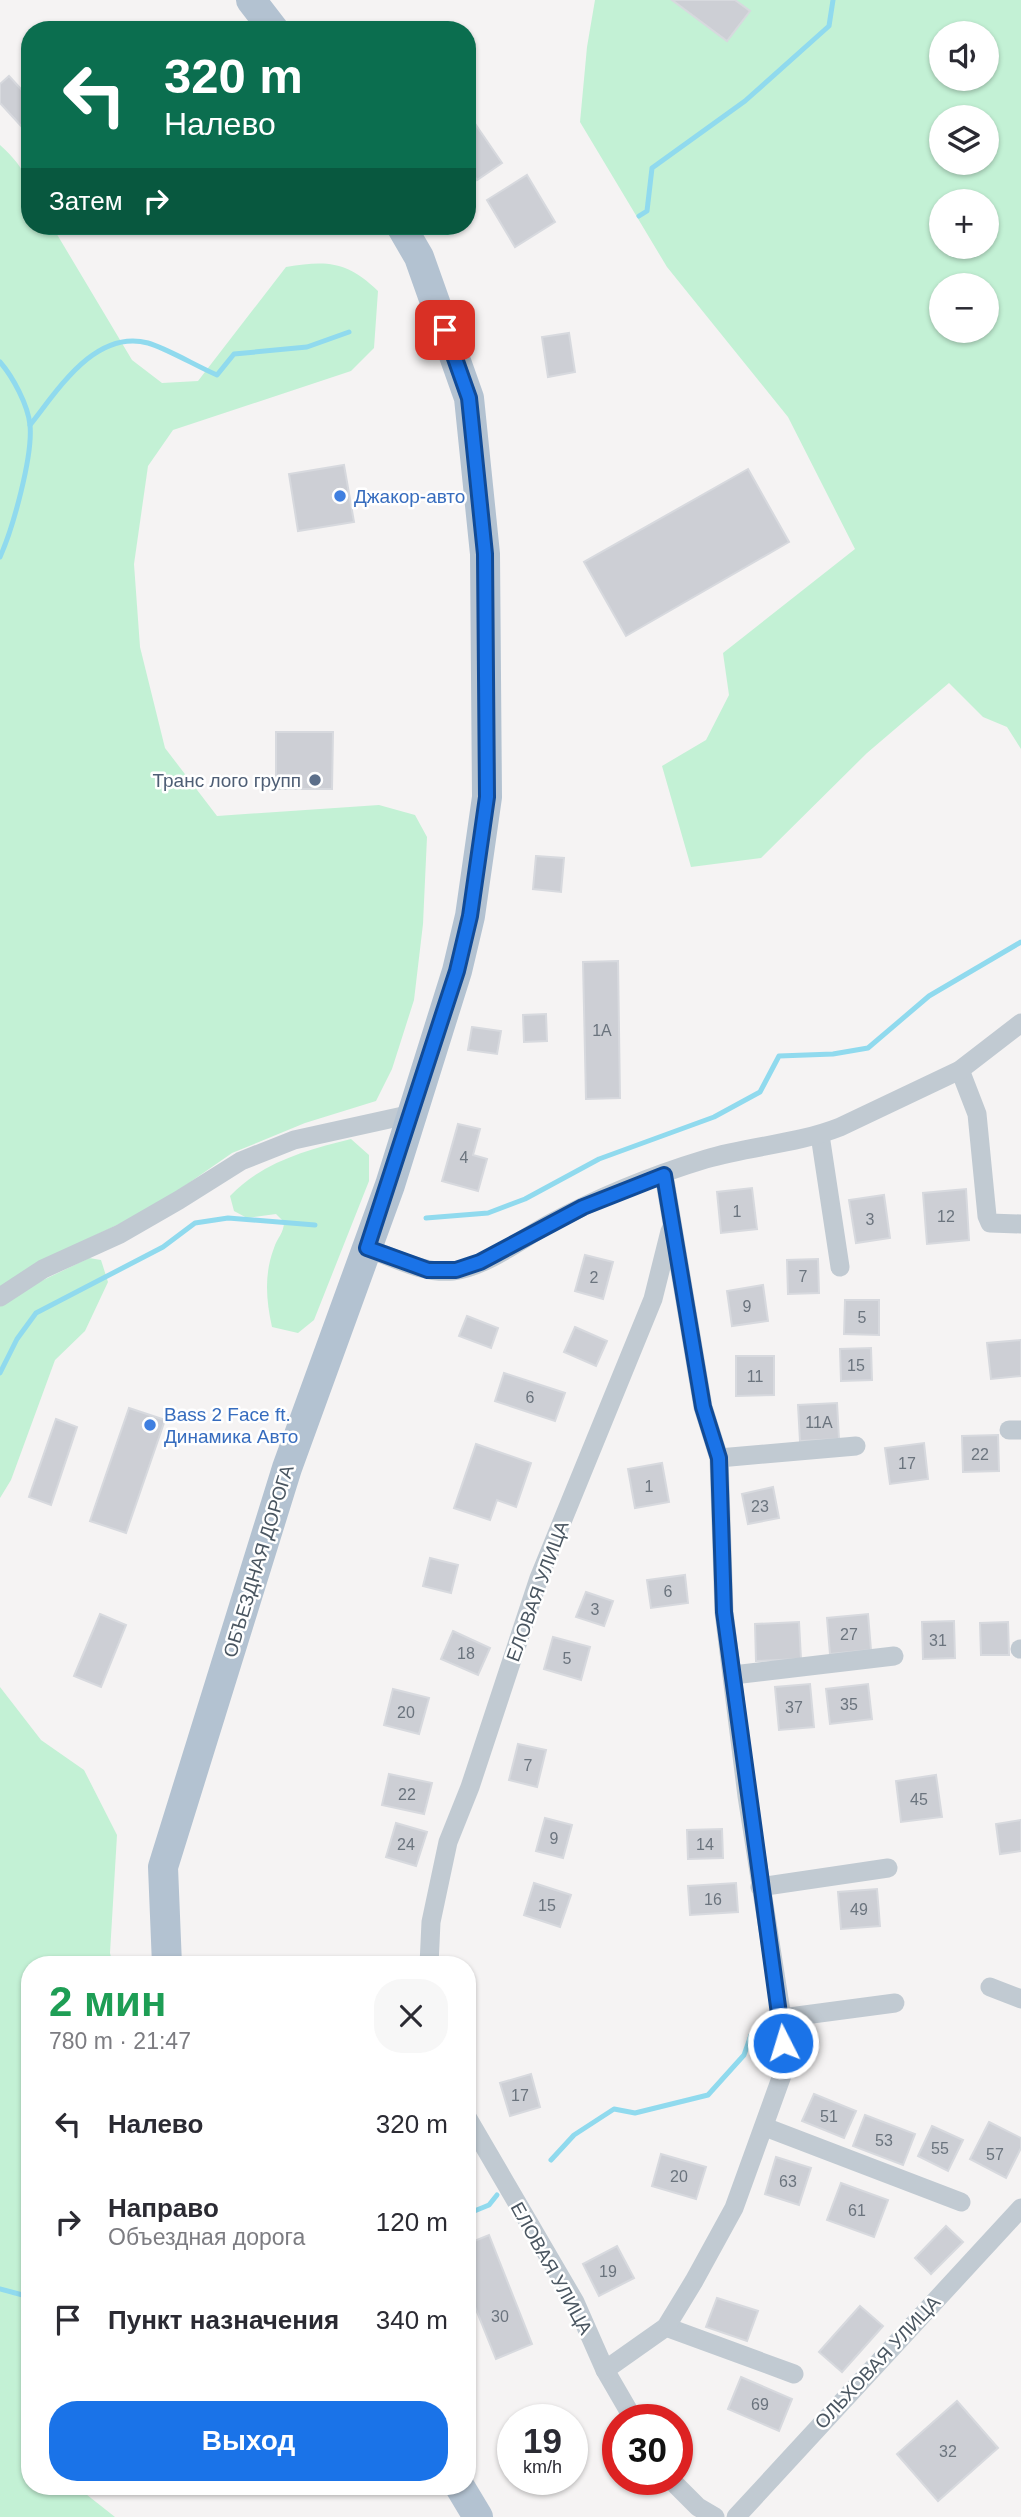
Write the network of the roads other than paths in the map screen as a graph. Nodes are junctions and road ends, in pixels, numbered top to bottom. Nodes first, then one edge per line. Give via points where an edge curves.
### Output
1 (251, 0) edge
2 (267, 21) edge
3 (406, 235) edge
4 (1021, 1023) edge
5 (960, 1069) junction
6 (412, 1114) junction
7 (820, 1135) junction
8 (664, 1175) junction
9 (672, 1224) junction
10 (1021, 1224) edge
11 (367, 1248) junction
12 (840, 1267) dead end
13 (0, 1297) edge
14 (856, 1446) dead end
15 (719, 1458) junction
16 (894, 1656) dead end
17 (733, 1675) junction
18 (888, 1868) dead end
19 (760, 1887) junction
20 (167, 1956) edge
21 (429, 1956) edge
22 (990, 1987) dead end
23 (1021, 1999) edge
24 (895, 2003) dead end
25 (782, 2018) junction
26 (765, 2127) junction
27 (476, 2132) edge
28 (961, 2202) dead end
29 (1021, 2208) edge
30 (666, 2327) junction
31 (605, 2370) junction
32 (794, 2374) dead end
33 (625, 2404) edge
34 (465, 2495) edge
35 (686, 2495) edge
36 (478, 2517) edge
37 (715, 2517) edge
38 (736, 2517) edge

1 - 2 main road
3 - 6 main road, ОБЪЕЗДНАЯ ДОРОГА via 419,257 469,398 485,581 487,797 457,971
4 - 5 street
5 - 7 street
5 - 10 street via 977,1114 987,1216 990,1223
6 - 11 main road, ОБЪЕЗДНАЯ ДОРОГА
6 - 13 street via 294,1140 241,1161 144,1220 43,1269
7 - 8 street via 706,1159
7 - 12 street
8 - 9 street
8 - 11 street via 583,1207 456,1270 428,1270
9 - 15 street via 703,1407
9 - 21 street, ЕЛОВАЯ УЛИЦА via 653,1300 539,1578 448,1842 431,1922
11 - 20 main road, ОБЪЕЗДНАЯ ДОРОГА via 287,1468 163,1867
14 - 15 street
15 - 17 street via 724,1612
16 - 17 street
17 - 19 street
18 - 19 street
19 - 25 street
22 - 23 street
24 - 25 street
25 - 26 street via 785,2067
26 - 28 street
26 - 30 street via 734,2208
27 - 31 street, ЕЛОВАЯ УЛИЦА via 575,2302
29 - 38 street, ОЛЬХОВАЯ УЛИЦА
30 - 31 street
30 - 32 street
31 - 33 street, ЕЛОВАЯ УЛИЦА
34 - 36 main road
35 - 37 street

